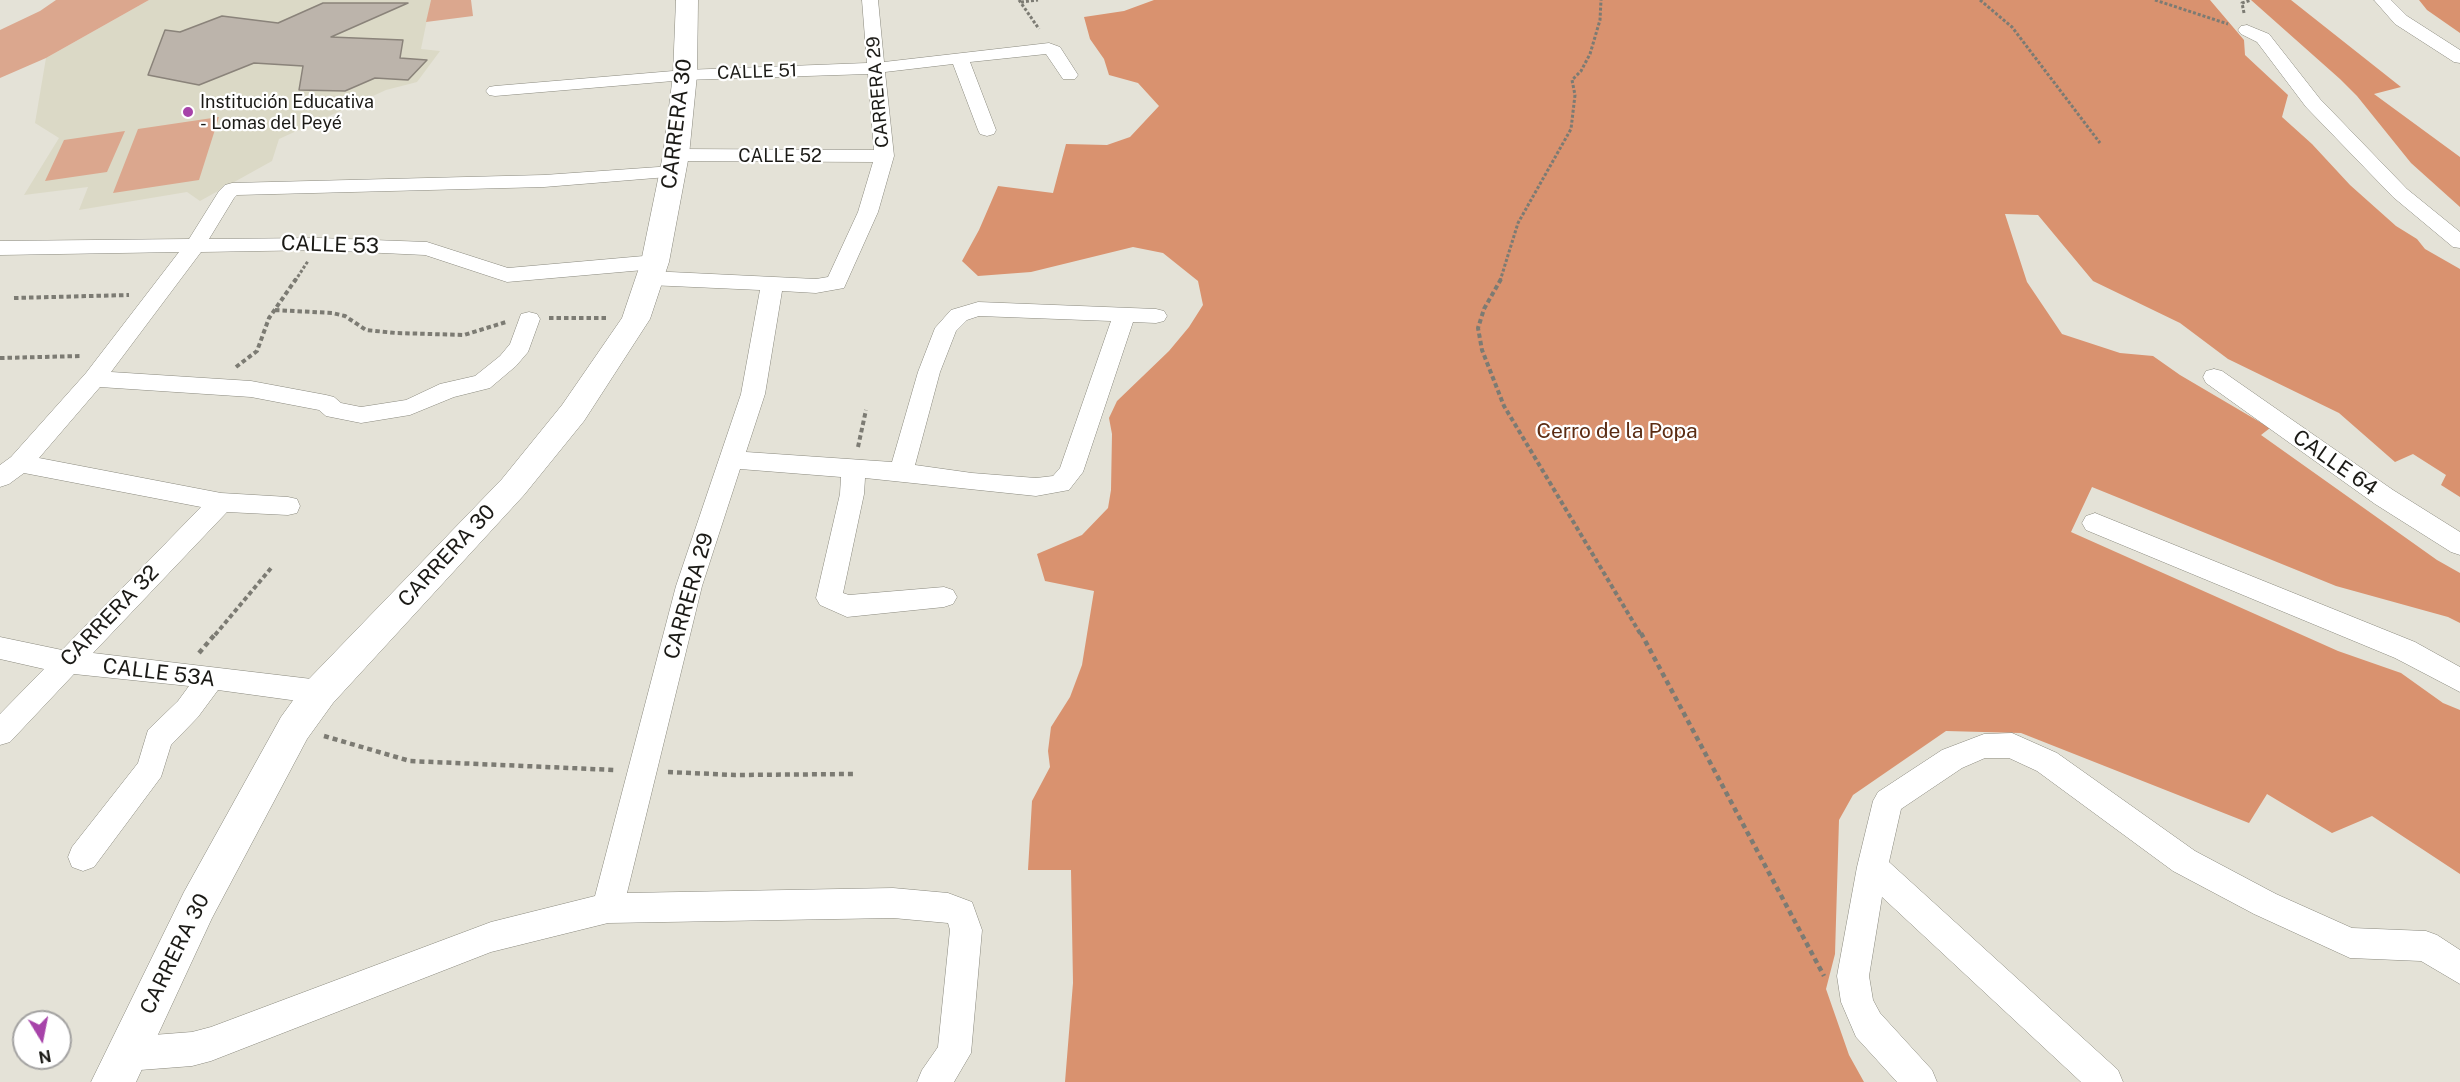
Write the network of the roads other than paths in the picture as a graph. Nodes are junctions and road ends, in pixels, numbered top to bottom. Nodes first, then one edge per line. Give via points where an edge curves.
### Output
1 (687, 0) edge
2 (870, 0) edge
3 (2382, 0) edge
4 (2247, 30) road end
5 (2460, 58) edge
6 (960, 60) junction
7 (875, 68) junction
8 (685, 75) junction
9 (1070, 75) dead end
10 (495, 91) dead end
11 (987, 130) dead end
12 (884, 156) junction
13 (674, 164) junction
14 (2460, 242) edge
15 (196, 244) junction
16 (0, 248) edge
17 (652, 270) junction
18 (836, 283) joint
19 (772, 284) junction
20 (1125, 314) junction
21 (1156, 316) dead end
22 (529, 319) road end
23 (2214, 377) dead end
24 (94, 379) junction
25 (731, 460) junction
26 (854, 468) junction
27 (10, 470) edge
28 (901, 472) junction
29 (221, 502) junction
30 (288, 506) dead end
31 (2095, 523) dead end
32 (2460, 545) edge
33 (944, 597) dead end
34 (0, 648) edge
35 (66, 662) junction
36 (210, 678) junction
37 (2460, 680) edge
38 (320, 692) junction
39 (0, 733) edge
40 (83, 857) dead end
41 (1872, 867) junction
42 (608, 908) junction
43 (2460, 968) edge
44 (120, 1068) edge
45 (934, 1082) edge
46 (1920, 1082) edge
47 (2106, 1082) edge

1 - 8 street, CARRERA 30
2 - 7 street, CARRERA 29
3 - 5 street via 2401,20
4 - 14 street via 2263,38 2313,103 2400,193
6 - 7 street, CALLE 51
6 - 9 street, CALLE 51 via 1049,48
6 - 11 street
7 - 8 street, CALLE 51
7 - 12 street, CARRERA 29
8 - 10 street, CALLE 51
8 - 13 street, CARRERA 30
12 - 13 street, CALLE 52
12 - 18 street, CARRERA 29 via 868,213
13 - 15 street, CALLE 52 via 544,182 232,189
13 - 17 street, CARRERA 30
15 - 16 street, CALLE 53
15 - 17 street, CALLE 53 via 426,249 507,275 635,262
15 - 24 street
17 - 19 street, CALLE 53
17 - 38 street, CARRERA 30 via 636,319 573,413 513,487
18 - 19 street, CALLE 53
19 - 25 street, CARRERA 29 via 753,394
20 - 21 street
20 - 28 street via 978,309 959,315 946,328 929,372
20 - 28 street via 1071,472 1060,484 1036,487
22 - 24 street via 520,347 482,382 448,390 411,407 361,415 334,410 326,403 251,388
23 - 32 street, CALLE 64 via 2384,497
24 - 27 street
25 - 26 street
25 - 42 street, CARRERA 29 via 689,586
26 - 28 street
26 - 33 street via 851,502 829,598 848,606
27 - 29 street
29 - 30 street
29 - 35 street, CARRERA 32
31 - 37 street via 2405,650
34 - 35 street, CALLE 53A
35 - 36 street, CALLE 53A
35 - 39 street, CARRERA 32
36 - 38 street, CALLE 53A
36 - 40 street via 188,709 158,739 151,768
38 - 44 street, CARRERA 30 via 294,728 198,905
41 - 43 street via 1888,801 1952,759 1984,746 2012,745 2047,762 2184,861 2265,904 2350,943 2426,946
41 - 46 street via 1853,976 1857,1002 1869,1025
41 - 47 street
42 - 44 street via 491,937 211,1044
42 - 45 street via 893,903 961,913 966,930 954,1053

